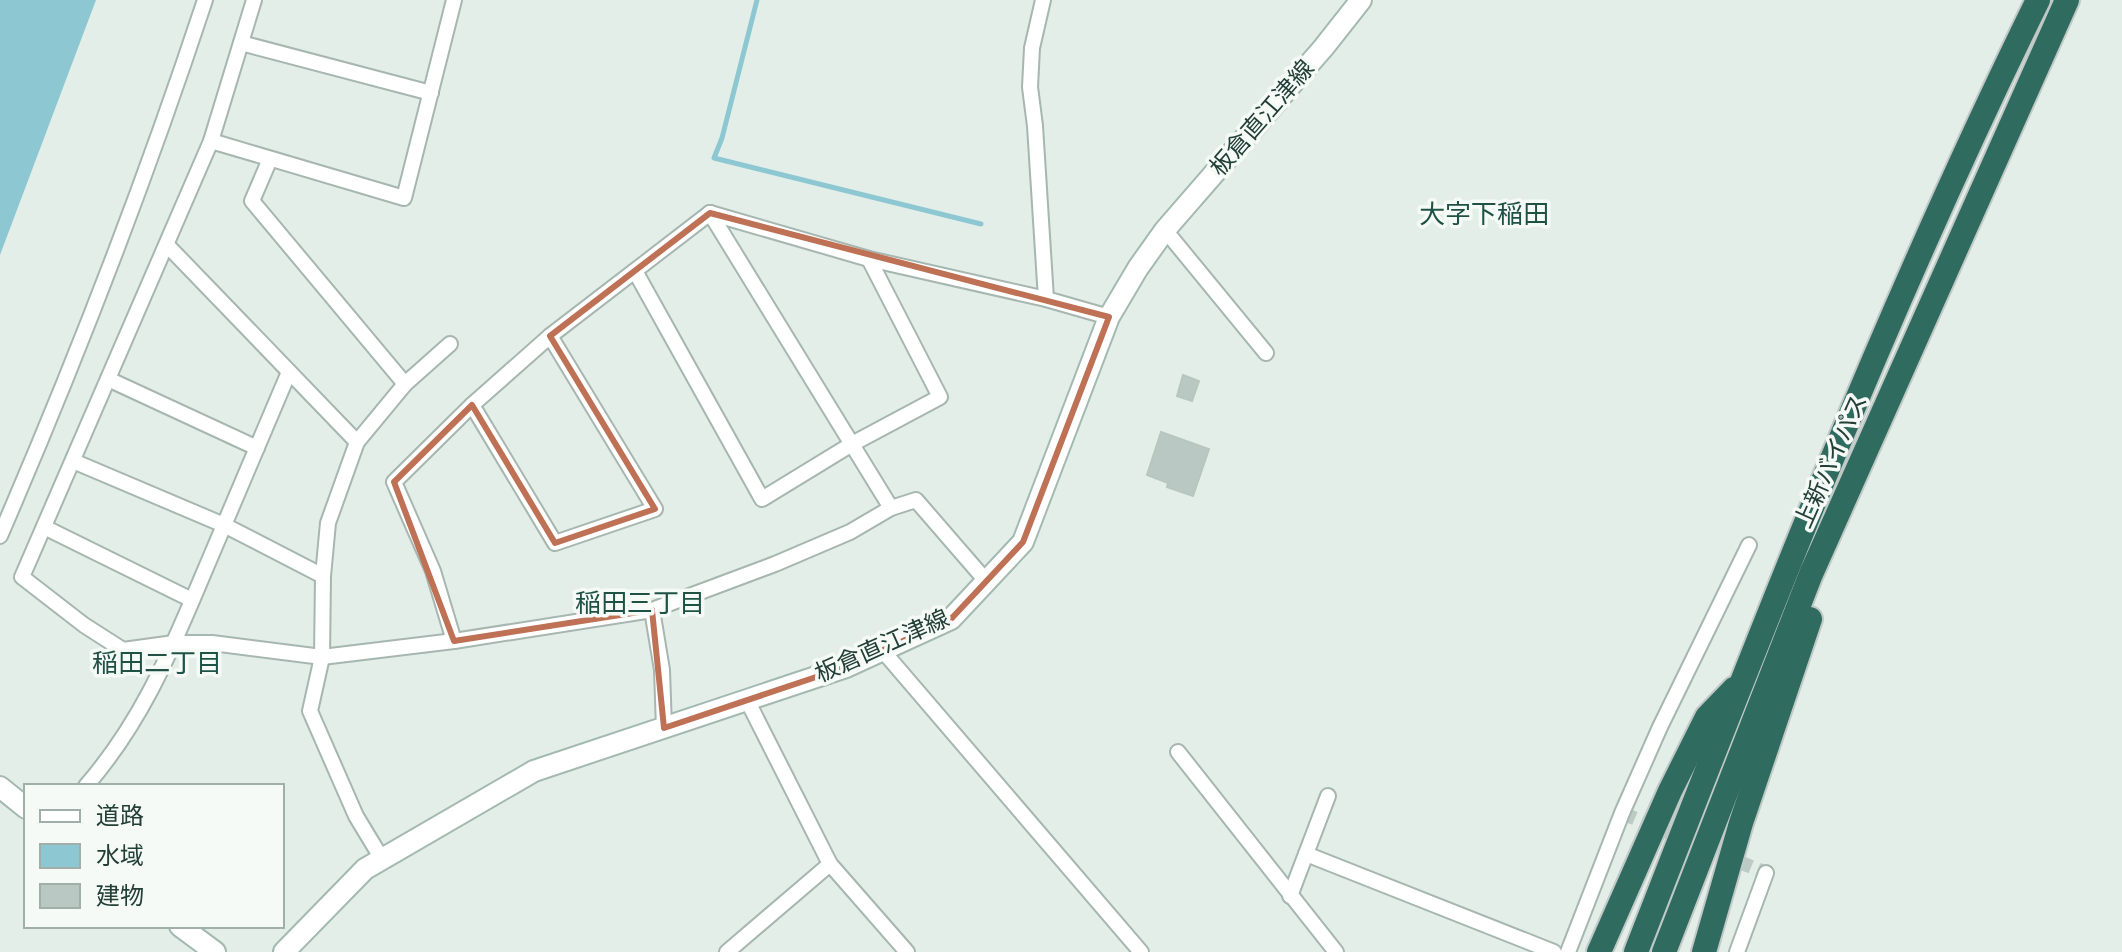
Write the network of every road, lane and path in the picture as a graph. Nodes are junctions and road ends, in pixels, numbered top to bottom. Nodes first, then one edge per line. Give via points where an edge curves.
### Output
1 (205, 0) edge
2 (254, 0) edge
3 (454, 0) edge
4 (1043, 0) edge
5 (1361, 0) edge
6 (2067, 0) edge
7 (2033, 8) edge
8 (241, 43) junction
9 (431, 93) junction
10 (211, 141) junction
11 (270, 159) junction
12 (710, 213) junction
13 (1165, 230) junction
14 (167, 245) junction
15 (869, 259) junction
16 (635, 271) junction
17 (1046, 299) junction
18 (1109, 317) junction
19 (550, 336) junction
20 (450, 344) dead end
21 (1266, 353) dead end
22 (289, 372) junction
23 (108, 379) junction
24 (405, 384) junction
25 (472, 405) junction
26 (357, 442) junction
27 (852, 444) junction
28 (257, 448) junction
29 (73, 461) junction
30 (1854, 475) junction
31 (891, 508) junction
32 (224, 525) junction
33 (44, 527) junction
34 (0, 536) edge
35 (1749, 545) dead end
36 (323, 576) junction
37 (987, 582) junction
38 (192, 600) junction
39 (652, 610) junction
40 (454, 641) junction
41 (174, 643) junction
42 (883, 651) junction
43 (322, 657) junction
44 (1742, 680) junction
45 (747, 700) junction
46 (664, 728) junction
47 (1178, 752) dead end
48 (88, 784) edge
49 (0, 787) edge
50 (1328, 796) dead end
51 (24, 806) edge
52 (1306, 854) junction
53 (382, 859) junction
54 (830, 864) junction
55 (1766, 873) dead end
56 (1290, 896) junction
57 (183, 928) edge
58 (215, 952) edge
59 (284, 952) edge
60 (727, 952) edge
61 (907, 952) edge
62 (1141, 952) edge
63 (1336, 952) edge
64 (1554, 952) edge
65 (1568, 952) edge
66 (1599, 952) edge
67 (1636, 952) edge
68 (1664, 952) edge
69 (1704, 952) edge
70 (1737, 952) edge

1 - 34 street via 69,375
2 - 8 street
3 - 9 street
4 - 17 street via 1030,87
5 - 13 main road, 板倉直江津線
6 - 30 highway, 上新バイパス
7 - 44 highway, 上新バイパス via 1889,324
8 - 9 street
8 - 10 street
9 - 11 street via 404,198
10 - 11 street
10 - 14 street
11 - 24 street via 252,201
12 - 15 street
12 - 16 street
12 - 27 street
13 - 18 main road, 板倉直江津線
13 - 21 street
14 - 22 street
14 - 23 street
15 - 17 street
15 - 27 street via 940,397
16 - 19 street
16 - 27 street via 762,499
17 - 18 street
18 - 37 main road, 板倉直江津線 via 1023,542
19 - 25 street
19 - 25 street via 655,509 555,543
20 - 24 street
22 - 26 street
22 - 28 street
23 - 28 street
23 - 29 street
24 - 26 street
25 - 40 street via 394,482 433,571
26 - 36 street via 328,523
27 - 31 street
28 - 32 street
29 - 32 street
29 - 33 street
30 - 68 highway, 上新バイパス
30 - 69 highway
31 - 37 street via 916,500
31 - 39 street via 838,538
32 - 36 street
32 - 38 street
33 - 38 street
33 - 41 street via 22,577 123,650
35 - 65 street via 1660,727
36 - 43 street
37 - 42 main road, 板倉直江津線 via 951,619
38 - 41 street
39 - 40 street
39 - 46 street
40 - 43 street
41 - 43 street
41 - 48 street via 136,720
42 - 45 main road, 板倉直江津線
42 - 62 street
43 - 53 street via 310,711 356,816
44 - 66 highway via 1707,717
44 - 67 highway, 上新バイパス
45 - 46 main road, 板倉直江津線
45 - 54 street
46 - 53 main road, 板倉直江津線 via 534,771
47 - 56 street
49 - 51 main road
50 - 52 street
52 - 56 street
52 - 64 street
53 - 59 main road, 板倉直江津線 via 365,869
54 - 60 street
54 - 61 street
55 - 70 street
56 - 63 street
57 - 58 main road

